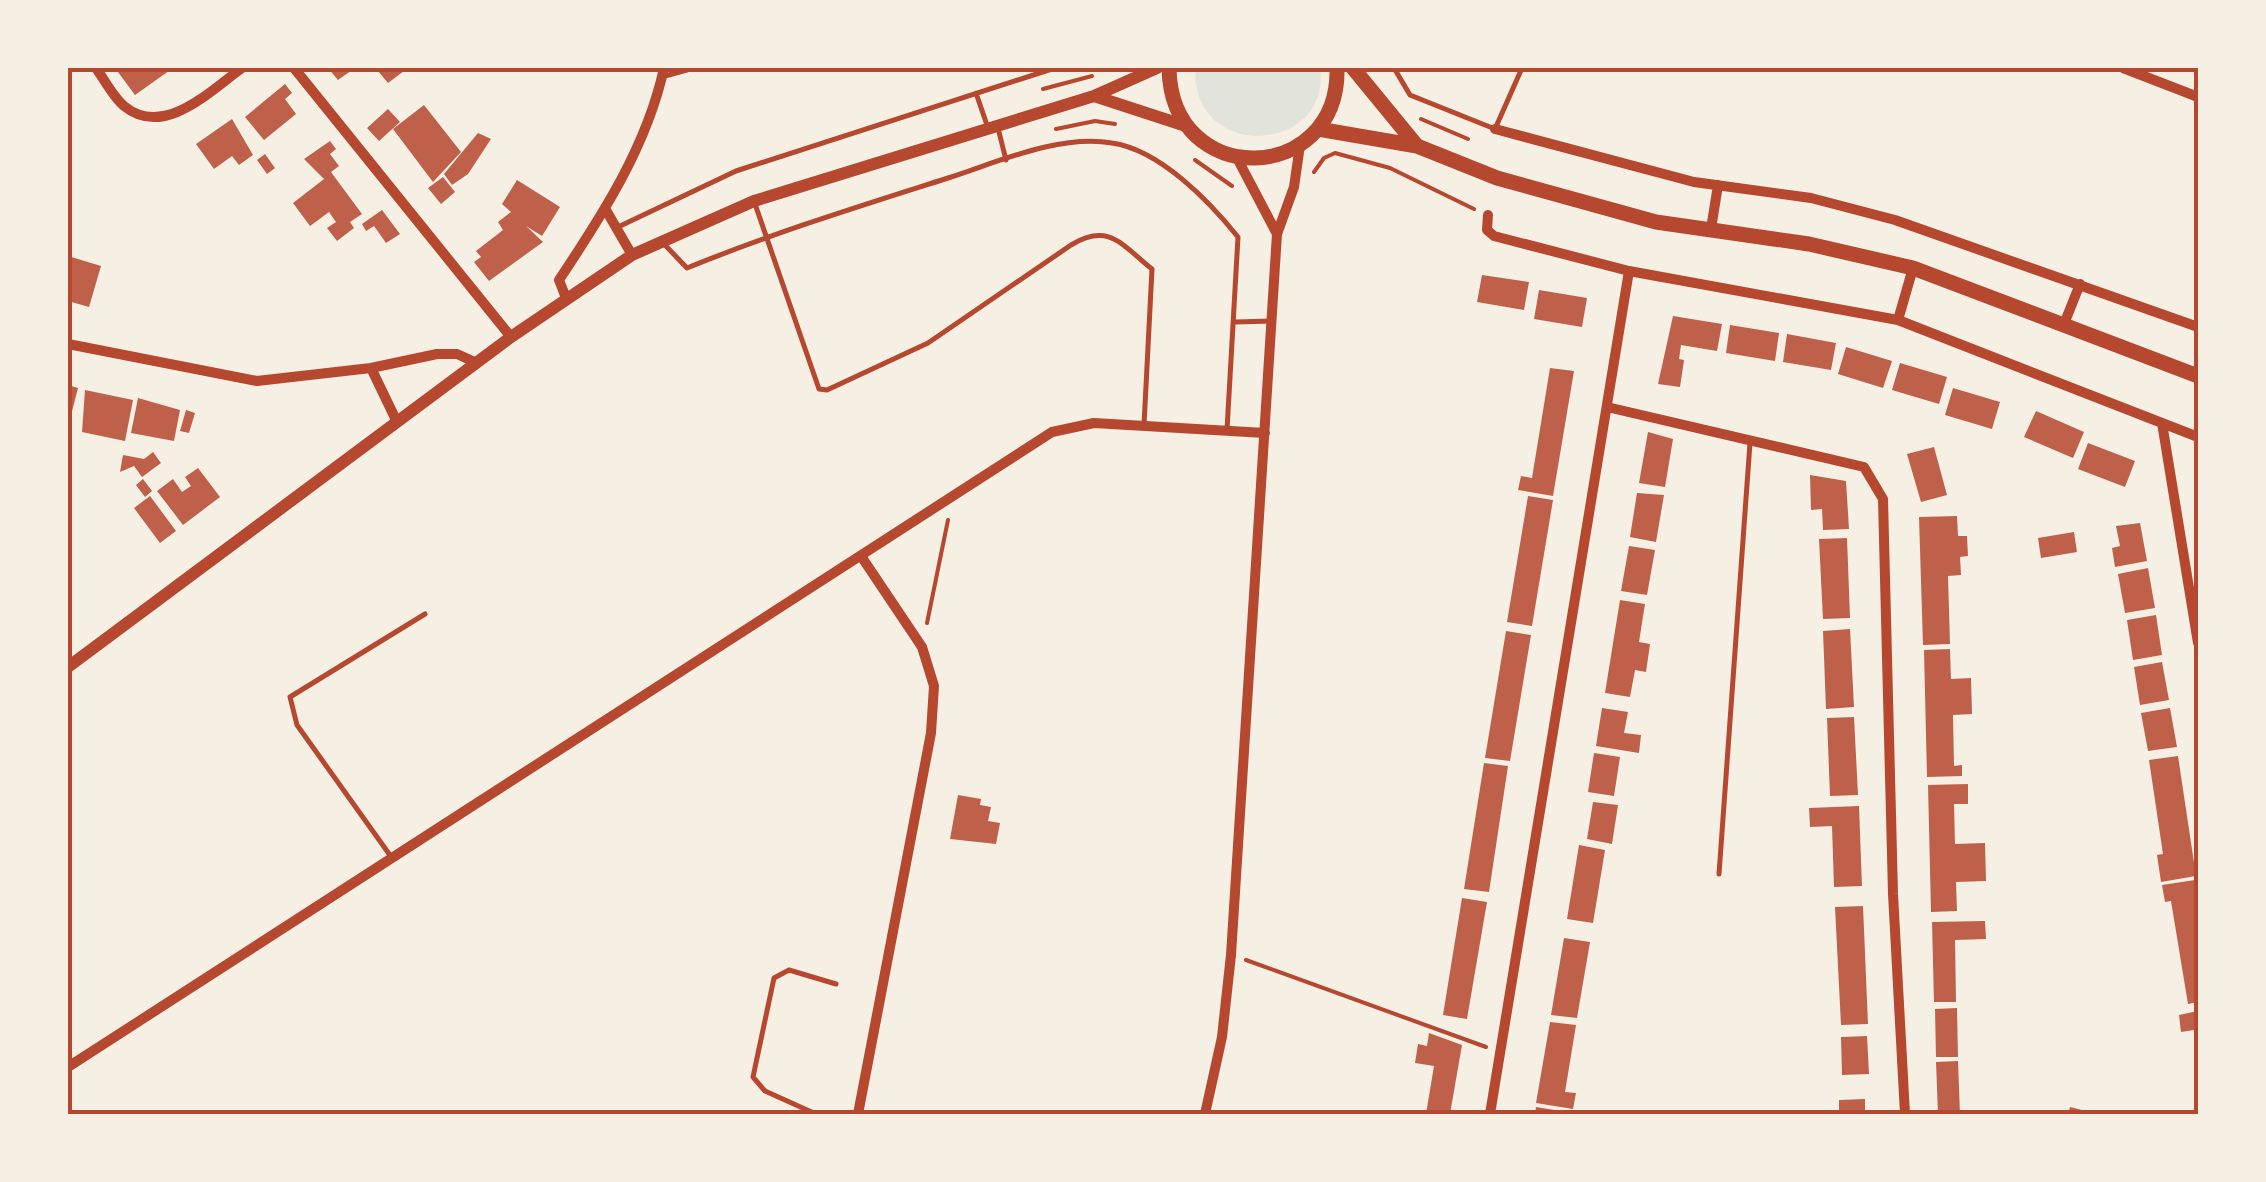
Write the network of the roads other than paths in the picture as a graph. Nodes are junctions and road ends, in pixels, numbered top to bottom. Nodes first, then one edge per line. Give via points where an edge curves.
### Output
1 (96, 68) edge
2 (242, 68) edge
3 (294, 68) edge
4 (694, 68) edge
5 (1055, 68) edge
6 (1156, 68) edge
7 (1170, 68) edge
8 (1336, 68) edge
9 (1353, 68) edge
10 (1394, 68) edge
11 (1522, 68) edge
12 (2123, 68) edge
13 (663, 72) edge
14 (976, 93) junction
15 (1094, 96) junction
16 (2198, 96) edge
17 (1186, 126) junction
18 (992, 127) junction
19 (1318, 129) junction
20 (1495, 129) junction
21 (1300, 145) junction
22 (1417, 146) junction
23 (1237, 158) junction
24 (1006, 160) junction
25 (1718, 185) junction
26 (754, 201) junction
27 (606, 210) junction
28 (1488, 214) road end
29 (618, 227) junction
30 (1712, 230) junction
31 (1278, 234) junction
32 (766, 235) junction
33 (660, 240) junction
34 (632, 254) junction
35 (1913, 268) junction
36 (1629, 271) junction
37 (2080, 284) junction
38 (566, 298) junction
39 (1898, 320) junction
40 (1272, 321) junction
41 (1235, 322) junction
42 (2064, 324) junction
43 (2198, 326) edge
44 (511, 337) junction
45 (68, 344) edge
46 (476, 363) junction
47 (372, 368) junction
48 (2198, 376) edge
49 (1607, 407) junction
50 (396, 422) junction
51 (2162, 424) junction
52 (1144, 425) junction
53 (1227, 430) junction
54 (1264, 433) junction
55 (2198, 436) edge
56 (1750, 443) junction
57 (861, 556) junction
58 (425, 614) dead end
59 (2198, 644) edge
60 (68, 667) edge
61 (392, 858) junction
62 (1719, 874) dead end
63 (836, 984) dead end
64 (68, 1067) edge
65 (816, 1114) edge
66 (858, 1114) edge
67 (1205, 1114) edge
68 (1490, 1114) edge
69 (1904, 1114) edge

1 - 2 street via 124,106 150,119 182,112
3 - 44 street
4 - 13 lane
5 - 14 lane
6 - 15 street
7 - 17 main road via 1170,91
8 - 19 main road via 1332,104
9 - 22 main road
10 - 20 lane via 1410,95
11 - 20 lane
12 - 16 street
13 - 27 street via 642,137
14 - 18 lane
14 - 29 lane via 736,171
15 - 17 street
15 - 18 street
17 - 23 main road
18 - 24 lane
18 - 26 street
19 - 21 main road
19 - 22 main road
20 - 25 street
21 - 23 main road via 1259,159
21 - 31 street
22 - 30 main road via 1497,178 1656,222
23 - 31 street
24 - 32 lane
24 - 41 lane via 1084,142 1141,150 1218,212 1238,238
25 - 30 street
25 - 37 street via 1811,198 1895,220
26 - 32 lane
26 - 33 street
27 - 29 street
27 - 38 street via 559,280
28 - 36 street via 1487,230 1494,236
29 - 34 street
30 - 35 main road
31 - 40 street
32 - 33 lane via 687,268
32 - 52 lane via 813,374 819,389 827,390 928,343 1091,232 1106,234 1152,269
33 - 34 street
34 - 38 street
35 - 39 street
35 - 42 main road
36 - 39 street
36 - 49 street
37 - 42 street
37 - 43 street
38 - 44 street
39 - 51 street
40 - 41 lane
40 - 54 street
41 - 53 lane
42 - 48 main road
44 - 46 street
45 - 47 street via 256,381
46 - 47 street via 437,354
46 - 50 street
47 - 50 street
49 - 56 street
49 - 68 street
50 - 60 street
51 - 55 street
51 - 59 street
52 - 53 street
52 - 57 street via 1094,423 1052,432
53 - 54 street
54 - 67 street via 1231,955
56 - 62 lane
56 - 69 street via 1864,467 1883,499
57 - 61 street
57 - 66 street via 922,647 934,686 931,733
58 - 61 lane via 290,697 296,726
61 - 64 street
63 - 65 lane via 790,970 774,978 754,1078 765,1092

